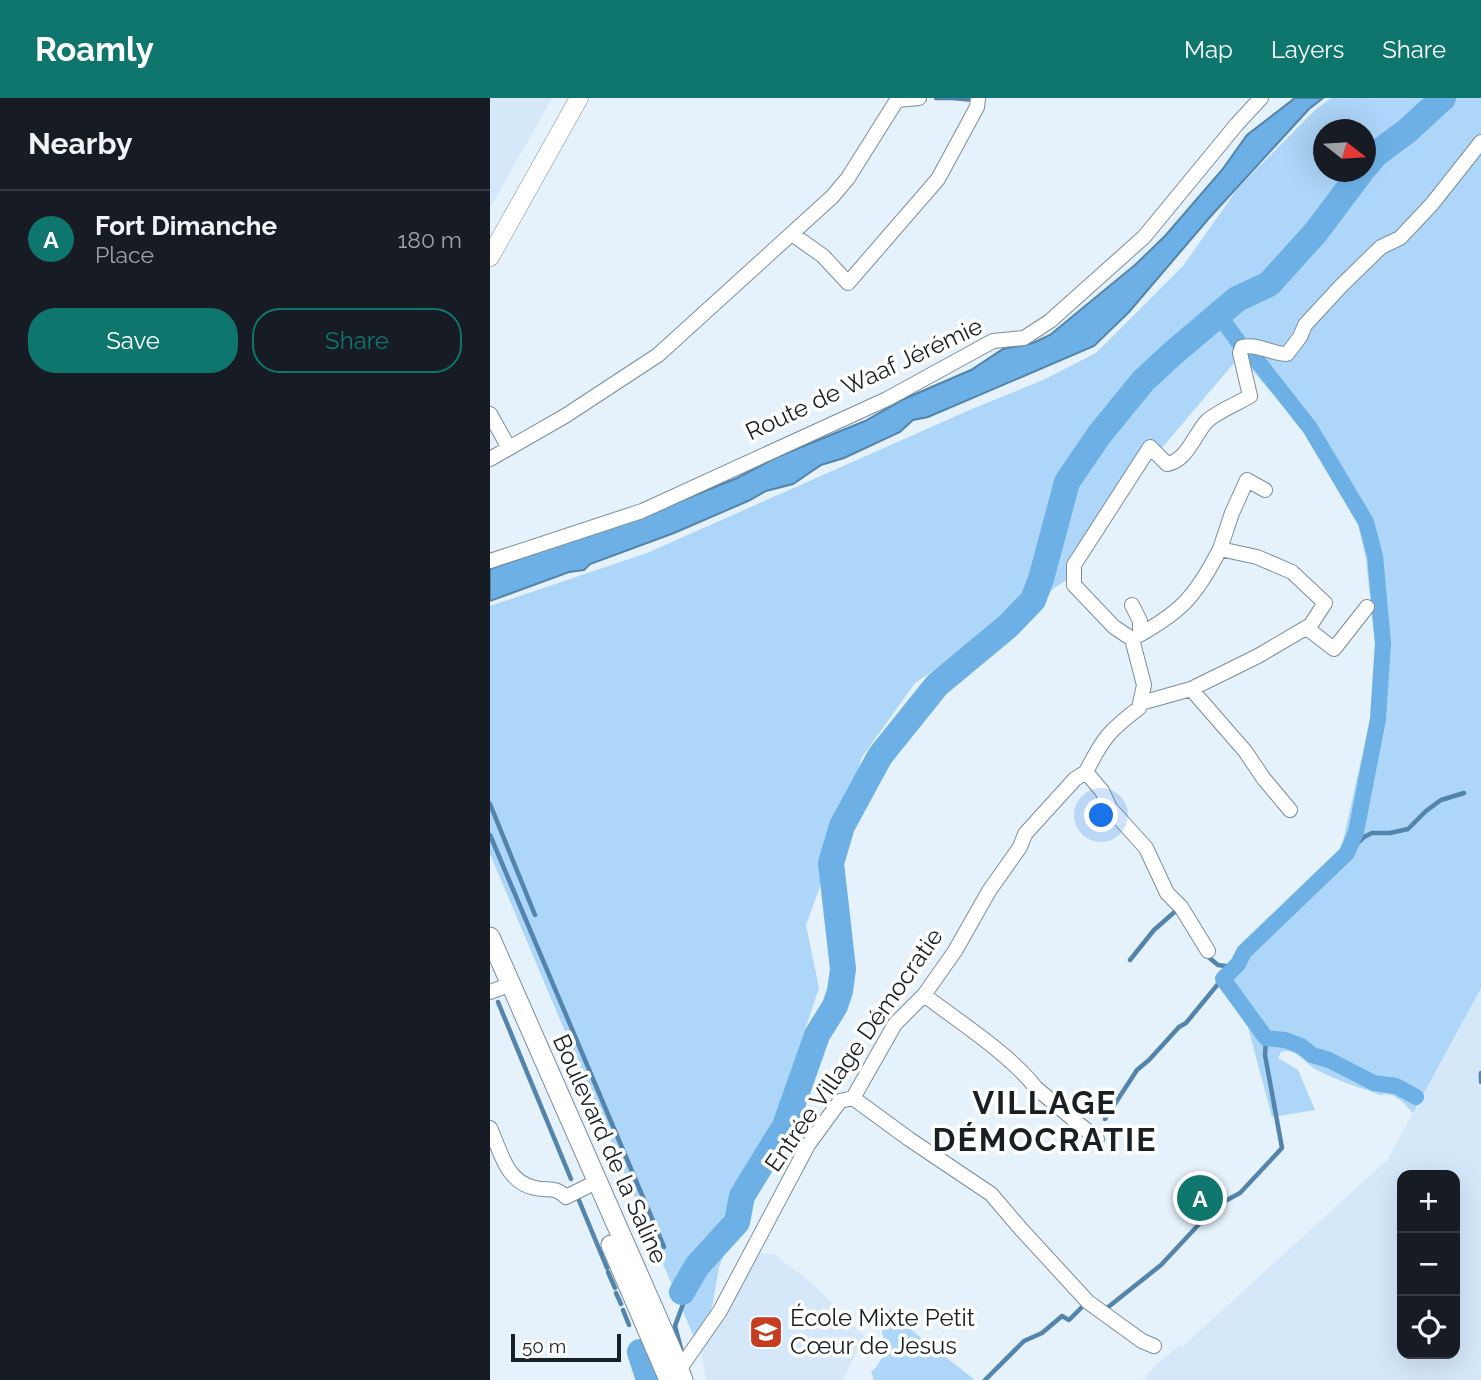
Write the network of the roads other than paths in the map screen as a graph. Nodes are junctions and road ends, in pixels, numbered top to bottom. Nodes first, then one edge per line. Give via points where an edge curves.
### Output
1 (579, 98) edge
2 (919, 98) edge
3 (978, 98) edge
4 (1261, 98) edge
5 (895, 99) edge
6 (1481, 142) edge
7 (792, 234) junction
8 (490, 257) edge
9 (490, 414) edge
10 (509, 448) junction
11 (490, 459) edge
12 (1265, 490) dead end
13 (1220, 549) junction
14 (490, 561) edge
15 (1132, 605) dead end
16 (1367, 607) dead end
17 (1308, 629) junction
18 (1136, 637) junction
19 (1191, 690) junction
20 (1142, 703) junction
21 (1086, 772) junction
22 (1290, 810) dead end
23 (490, 937) edge
24 (490, 949) edge
25 (1208, 951) dead end
26 (498, 989) edge
27 (924, 995) junction
28 (853, 1098) junction
29 (490, 1128) edge
30 (1097, 1139) dead end
31 (588, 1186) junction
32 (644, 1306) junction
33 (1154, 1346) dead end
34 (675, 1374) edge

1 - 8 street
2 - 5 street
3 - 7 street via 938,179 848,283 823,256
4 - 14 street, Route de Waaf Jérémie via 1143,237 1050,321 1024,338 993,341 887,399 642,511
5 - 7 street via 848,178
6 - 18 street via 1400,238 1381,247 1341,286 1287,354 1242,347 1250,396 1208,420 1175,463 1167,464 1150,447 1074,565 1074,585 1114,627
7 - 10 street via 658,355
9 - 10 street
10 - 11 street
12 - 13 street via 1247,480
13 - 17 street via 1257,557 1292,572 1310,587 1325,603
13 - 18 street via 1204,581 1175,614
15 - 18 street via 1140,621
16 - 17 street via 1334,649
17 - 19 street
18 - 20 street via 1144,685
19 - 20 street
19 - 22 street
20 - 21 street via 1109,731
21 - 25 street via 1146,848 1167,893
21 - 27 street, Entrée Village Démocratie via 1025,834
23 - 32 main road, Boulevard de la Saline
24 - 26 main road, Boulevard de la Saline
26 - 31 main road, Boulevard de la Saline
27 - 28 street, Entrée Village Démocratie via 895,1024
27 - 30 street via 986,1042
28 - 33 street via 991,1194 1088,1302
28 - 34 street, Entrée Village Démocratie via 840,1101 808,1145 720,1311
29 - 31 street via 512,1177 521,1183 557,1189 566,1196
31 - 32 main road, Boulevard de la Saline
32 - 34 main road, Boulevard de la Saline

